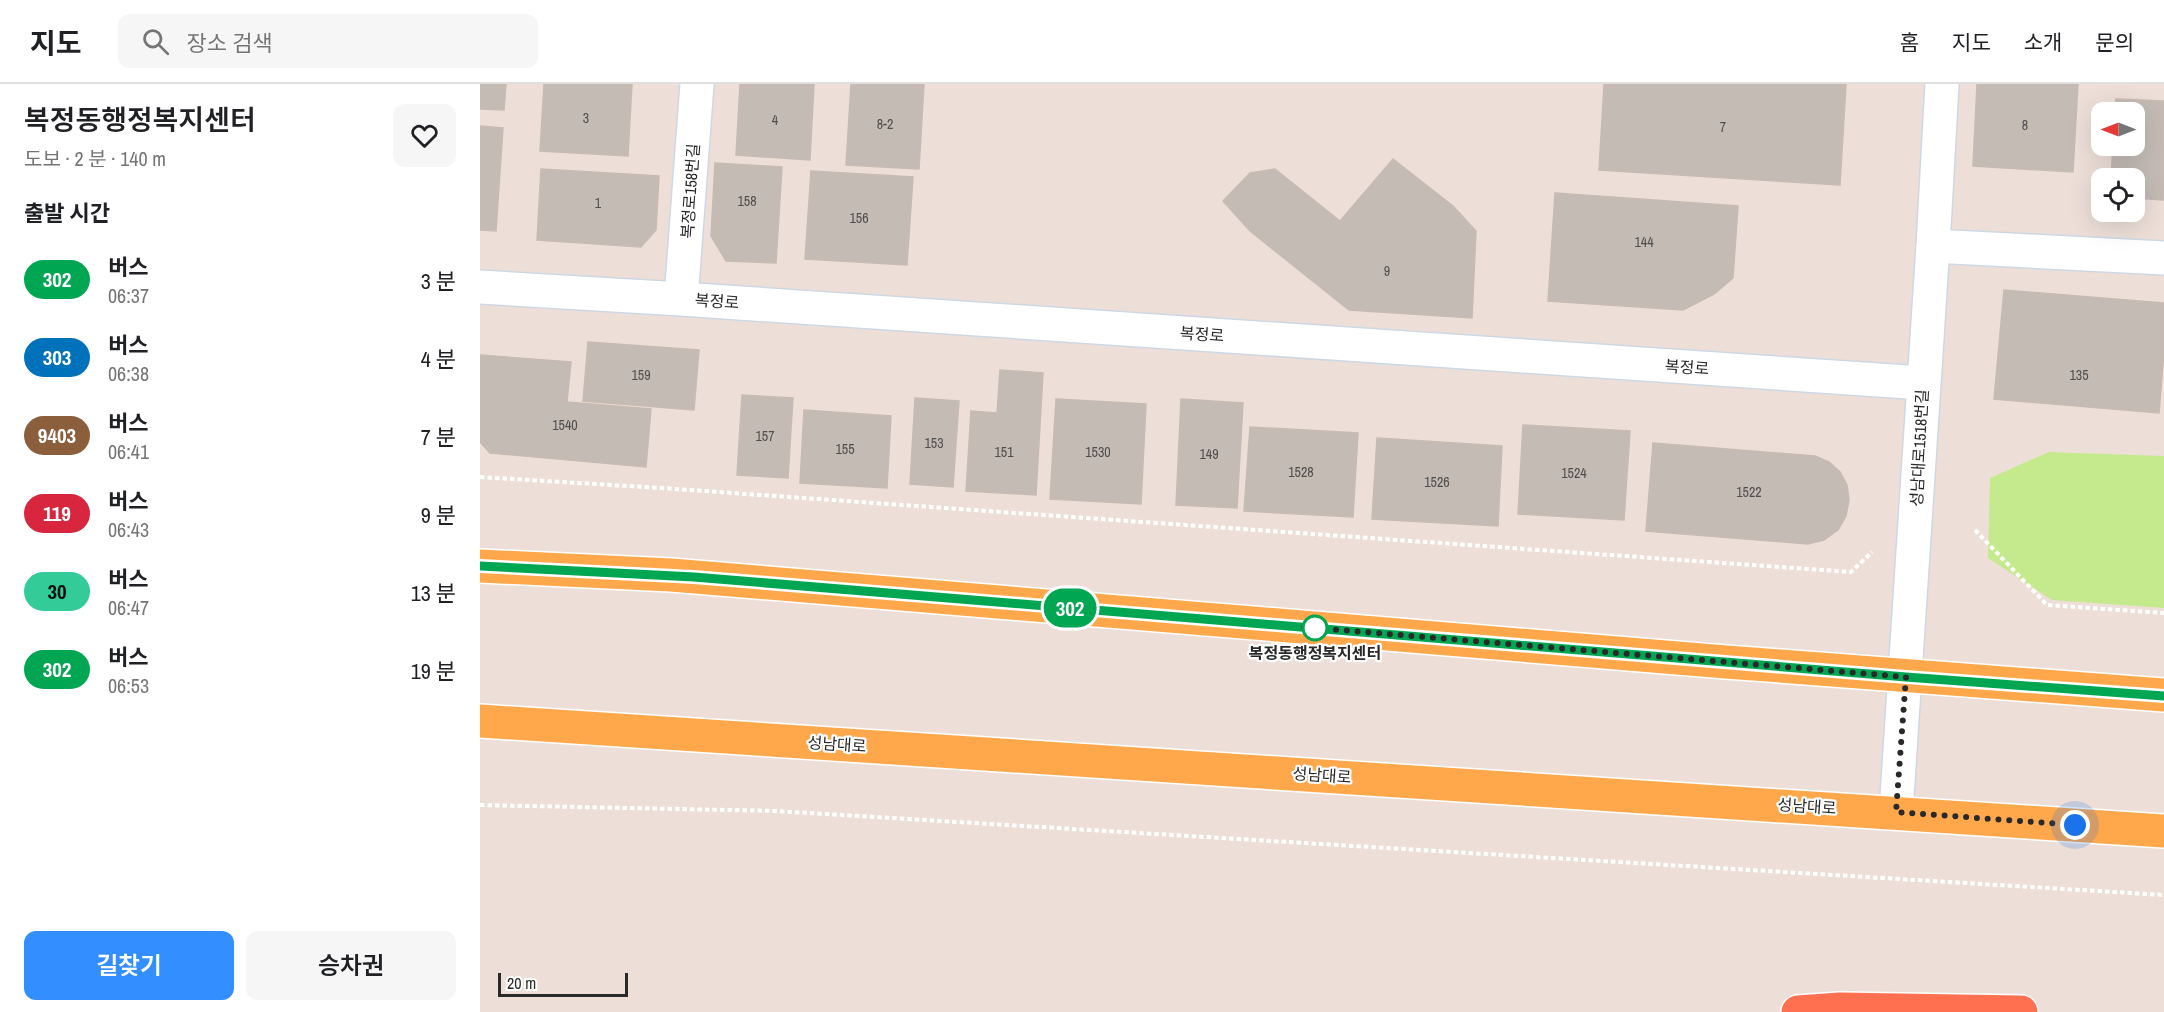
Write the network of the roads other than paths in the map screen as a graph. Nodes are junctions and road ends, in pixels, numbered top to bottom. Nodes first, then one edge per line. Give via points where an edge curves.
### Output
1 (697, 84) edge
2 (1942, 84) edge
3 (1933, 246) junction
4 (2164, 258) edge
5 (480, 287) edge
6 (681, 299) junction
7 (1923, 383) junction
8 (480, 566) edge
9 (1906, 677) junction
10 (2164, 695) edge
11 (480, 721) edge
12 (1896, 812) junction
13 (2164, 831) edge
14 (1798, 1012) edge
15 (2021, 1012) edge

1 - 6 street, 복정로158번길
2 - 3 street, 성남대로1518번길
3 - 4 street
3 - 7 street, 성남대로1518번길
5 - 6 street, 복정로
6 - 7 street, 복정로
7 - 9 street, 성남대로1518번길
8 - 9 main road via 683,576
9 - 10 main road
9 - 12 street, 성남대로1518번길
11 - 12 main road, 성남대로
12 - 13 main road, 성남대로
14 - 15 highway

